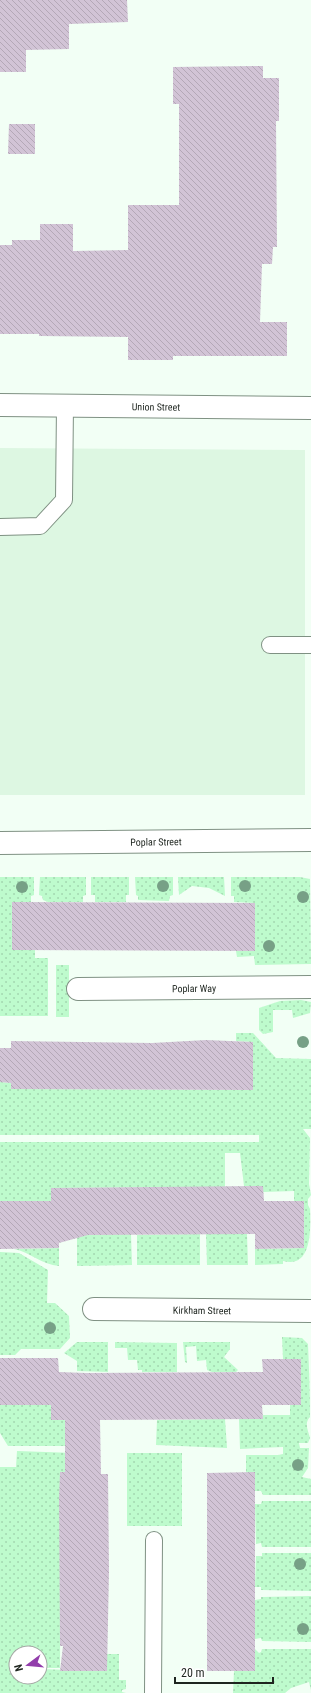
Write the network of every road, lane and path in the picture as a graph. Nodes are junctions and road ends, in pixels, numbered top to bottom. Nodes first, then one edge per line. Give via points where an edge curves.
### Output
1 (0, 405) edge
2 (65, 405) junction
3 (311, 408) edge
4 (0, 527) edge
5 (270, 645) dead end
6 (311, 645) edge
7 (311, 840) edge
8 (0, 843) edge
9 (311, 987) edge
10 (78, 989) dead end
11 (94, 1309) dead end
12 (311, 1311) edge
13 (154, 1540) dead end
14 (153, 1693) edge

1 - 2 street, Union Street
2 - 3 street, Union Street
2 - 4 lane via 64,500 40,526
5 - 6 lane
7 - 8 street, Poplar Street
9 - 10 street, Poplar Way
11 - 12 street, Kirkham Street
13 - 14 lane

